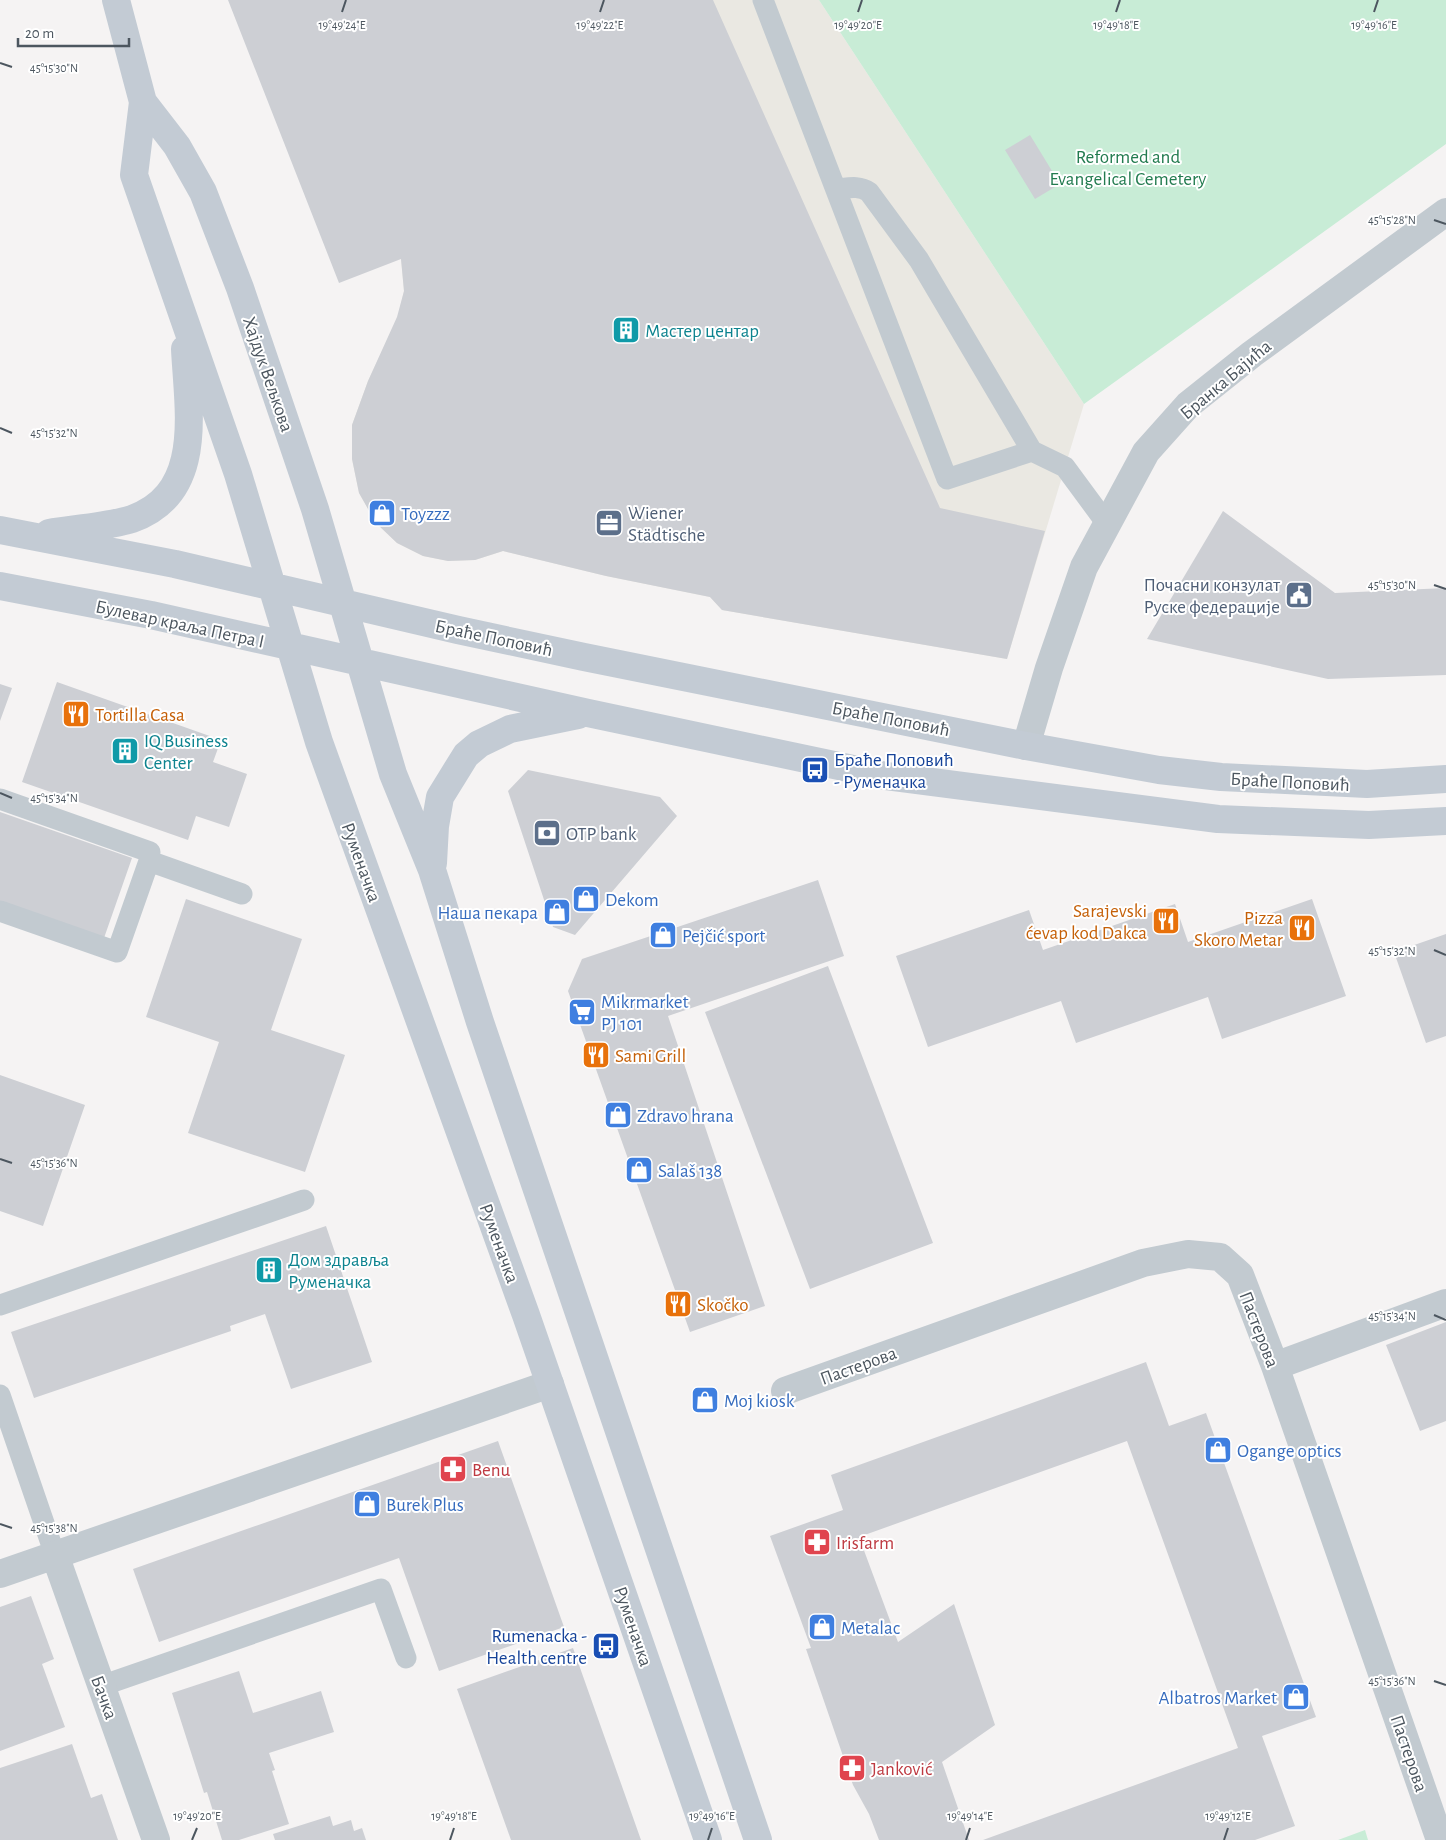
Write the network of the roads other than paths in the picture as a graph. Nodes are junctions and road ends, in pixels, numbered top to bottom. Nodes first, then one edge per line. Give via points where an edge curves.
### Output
1 (116, 0) edge
2 (764, 0) edge
3 (144, 102) junction
4 (836, 189) junction
5 (1446, 212) edge
6 (183, 318) junction
7 (1032, 451) junction
8 (1107, 524) junction
9 (0, 530) edge
10 (30, 536) junction
11 (0, 586) edge
12 (272, 586) junction
13 (342, 603) junction
14 (290, 647) junction
15 (360, 662) junction
16 (588, 713) junction
17 (1026, 746) junction
18 (1446, 779) edge
19 (0, 799) edge
20 (1446, 821) edge
21 (149, 861) junction
22 (432, 870) junction
23 (242, 894) dead end
24 (0, 911) edge
25 (304, 1200) dead end
26 (1446, 1302) edge
27 (0, 1305) edge
28 (1275, 1366) junction
29 (550, 1384) junction
30 (785, 1391) dead end
31 (0, 1395) edge
32 (55, 1555) junction
33 (0, 1574) edge
34 (406, 1658) dead end
35 (101, 1686) junction
36 (156, 1840) edge
37 (708, 1840) edge
38 (758, 1840) edge
39 (1440, 1840) edge

1 - 3 street, Хајдук Вељкова
2 - 4 lane
3 - 6 street, Хајдук Вељкова via 134,175
3 - 13 street, Хајдук Вељкова via 177,146 203,192 240,288 306,482
4 - 7 lane via 855,187 869,192 919,260
4 - 7 lane via 947,479
5 - 8 street, Бранка Бајића via 1252,354 1188,405 1146,452
6 - 10 street via 188,416 186,457 180,478 169,496 131,519
6 - 12 street, Хајдук Вељкова via 238,474
7 - 8 lane via 1065,468
8 - 17 street, Бранка Бајића via 1084,567
9 - 10 street
10 - 12 street
11 - 14 street, Булевар краља Петра I
12 - 13 street
12 - 14 street, Хајдук Вељкова
13 - 15 street, Хајдук Вељкова
13 - 17 street, Браће Поповић via 564,652
14 - 15 street, Булевар краља Петра I
14 - 29 street, Руменачка via 319,742
15 - 16 street
15 - 22 street via 393,774
16 - 20 street via 886,776 1063,800 1218,818 1369,825
16 - 22 street via 510,729 479,744 466,755 440,797
17 - 18 street, Браће Поповић via 1159,770 1221,777 1367,784
19 - 21 lane via 150,852
21 - 23 lane
21 - 24 lane via 117,952
22 - 38 street via 483,1031
25 - 27 lane
26 - 28 street
28 - 30 street, Пастерова via 1240,1275 1220,1258 1188,1254 1144,1263
28 - 39 street, Пастерова
29 - 32 street
29 - 37 street, Руменачка
31 - 32 lane
32 - 33 street
32 - 35 street, Бачка
34 - 35 lane via 381,1588
35 - 36 street, Бачка

